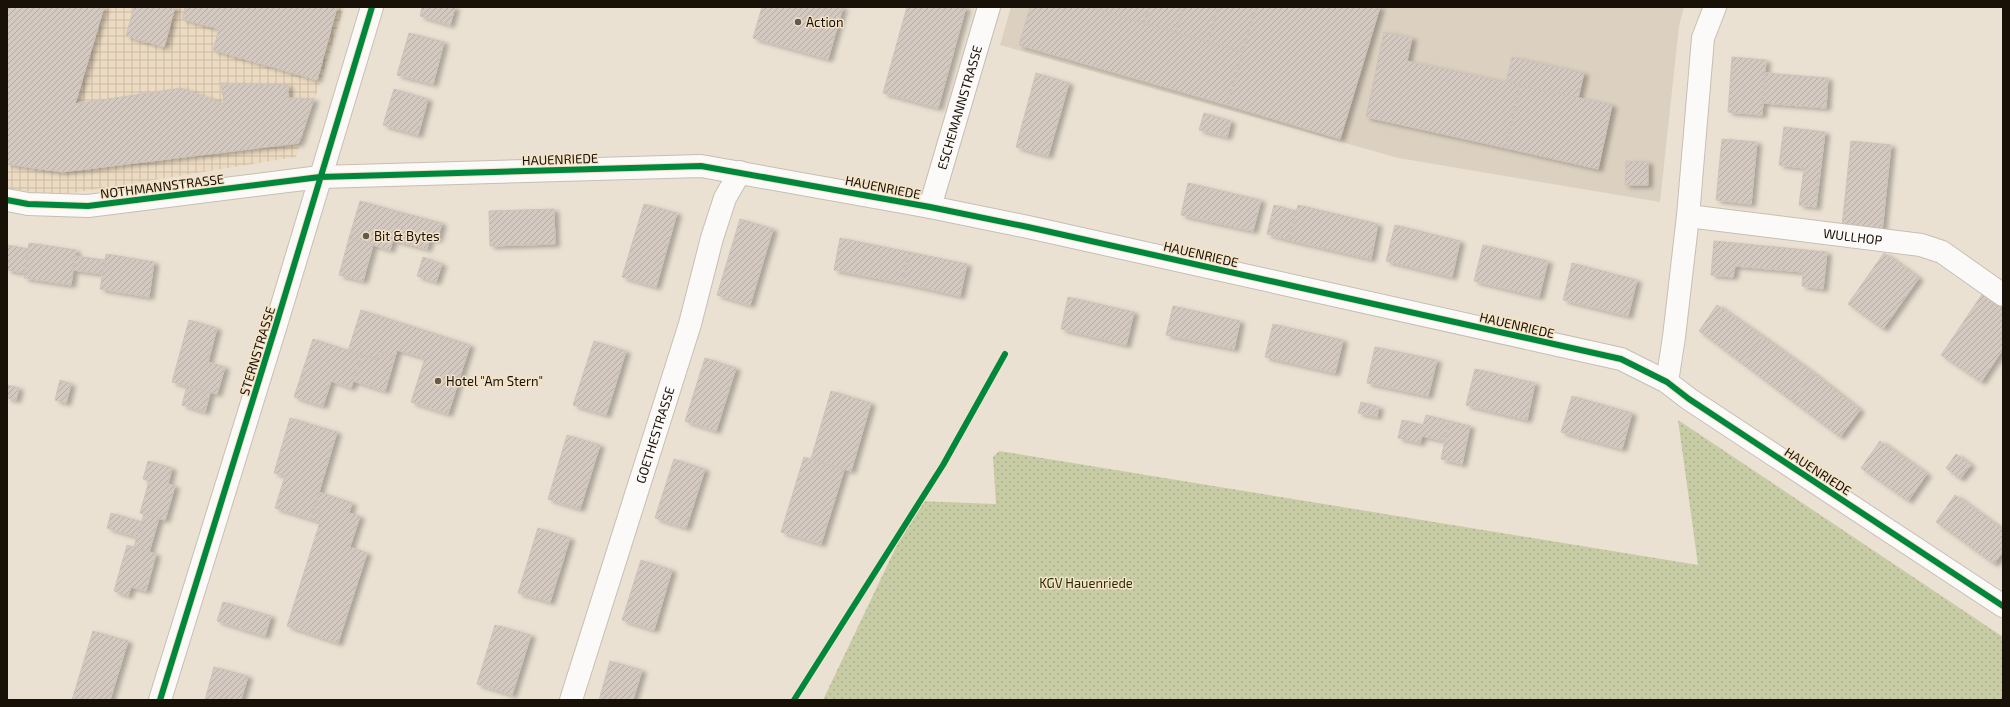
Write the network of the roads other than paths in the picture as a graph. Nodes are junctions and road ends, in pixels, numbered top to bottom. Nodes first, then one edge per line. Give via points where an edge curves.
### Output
1 (372, 7) edge
2 (989, 7) edge
3 (1715, 7) edge
4 (740, 172) junction
5 (320, 177) junction
6 (7, 200) edge
7 (930, 207) junction
8 (1688, 216) junction
9 (2003, 295) edge
10 (1667, 382) junction
11 (2003, 606) edge
12 (160, 700) edge
13 (571, 700) edge

1 - 5 street, STERNSTRASSE
2 - 7 street, ESCHEMANNSTRASSE
3 - 8 street via 1703,38
4 - 5 street, HAUENRIEDE via 701,166 656,166
4 - 7 street, HAUENRIEDE
4 - 13 street, GOETHESTRASSE via 725,198 690,324
5 - 6 street, NOTHMANNSTRASSE via 88,206 28,204
5 - 12 street, STERNSTRASSE
7 - 10 street, HAUENRIEDE via 1621,359
8 - 9 street, WULLHOP via 1921,245 1942,252
8 - 10 street
10 - 11 street, HAUENRIEDE

